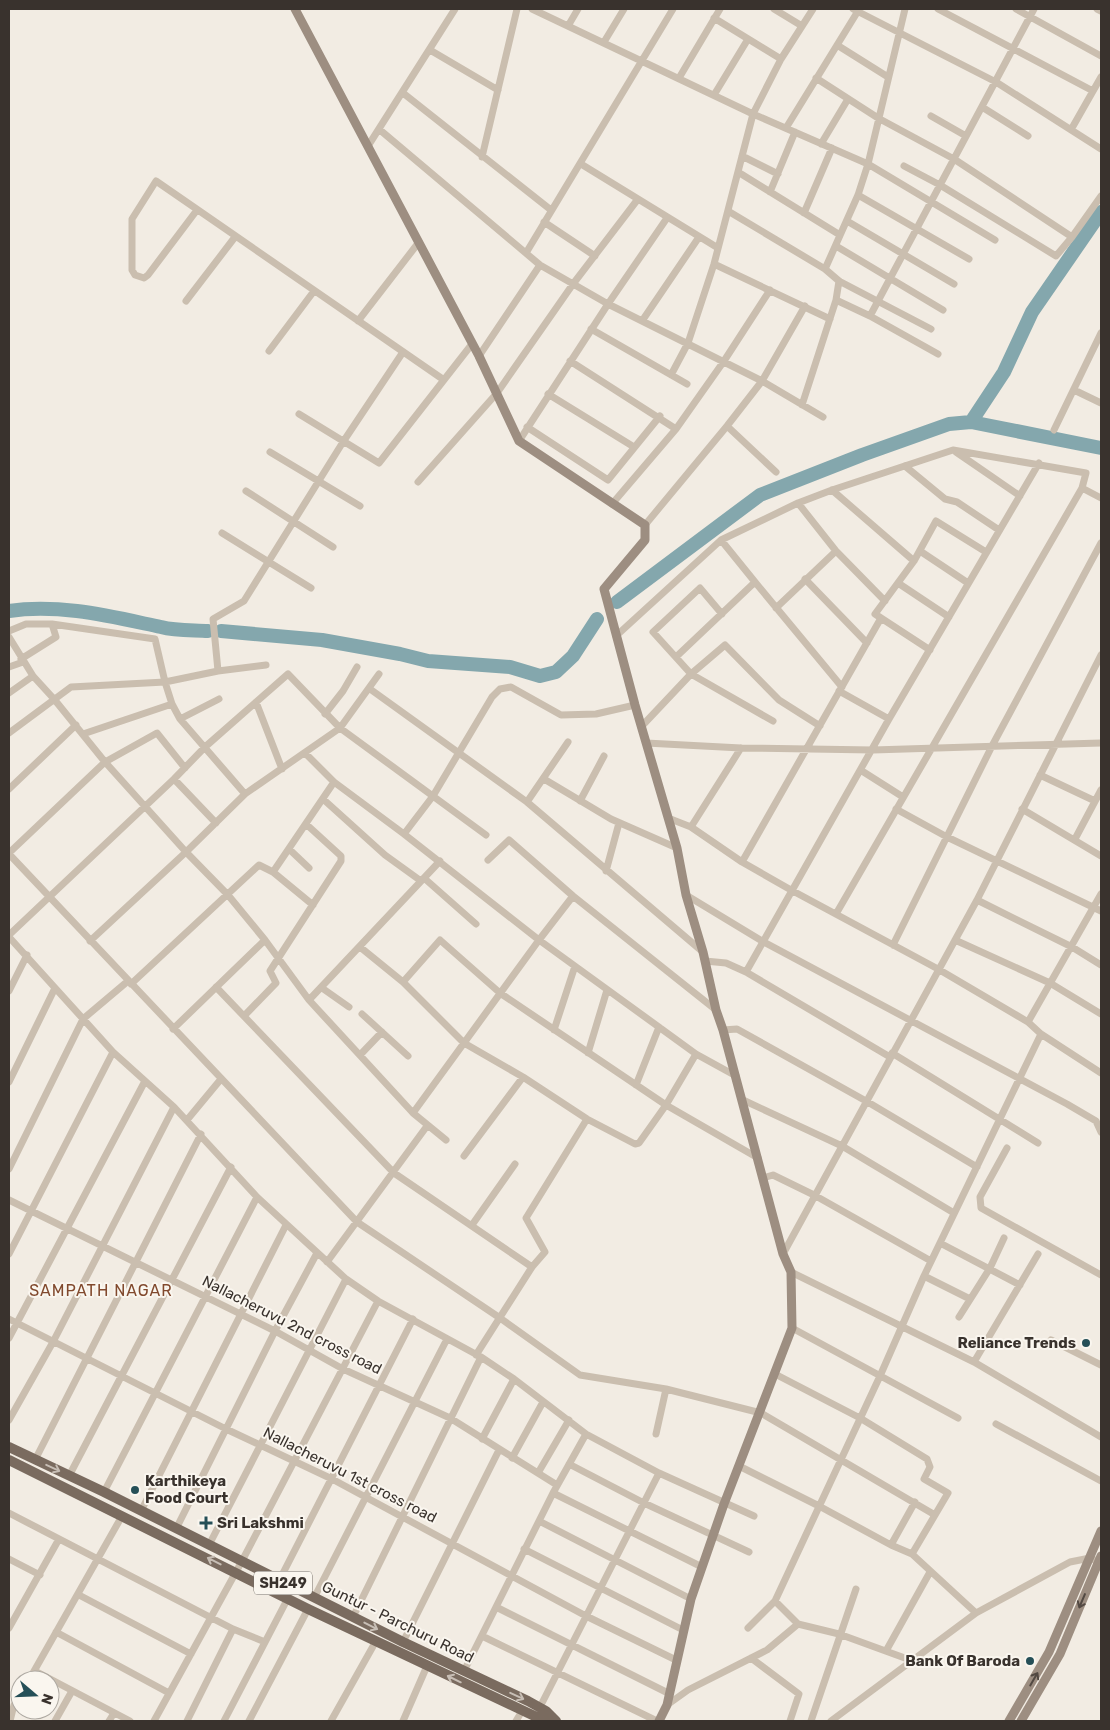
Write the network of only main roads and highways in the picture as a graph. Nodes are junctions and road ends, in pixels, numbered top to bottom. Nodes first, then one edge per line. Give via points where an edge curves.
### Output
1 (295, 9) edge
2 (9, 1447) edge
3 (9, 1460) edge
4 (1101, 1530) edge
5 (1100, 1559) edge
6 (545, 1721) edge
7 (556, 1721) edge
8 (658, 1721) edge
9 (1010, 1721) edge
10 (1021, 1721) edge

1 - 8 main road via 472,344 519,441 645,525 646,540 604,588 677,848 716,1010 790,1272 792,1328 702,1567 683,1630 667,1705
2 -> 7 main road, Guntur - Parchuru Road / SH249 via 540,1707
6 -> 3 main road, Guntur - Parchuru Road / SH249 via 308,1609
9 -> 4 main road via 1049,1652
5 -> 10 main road via 1060,1654

